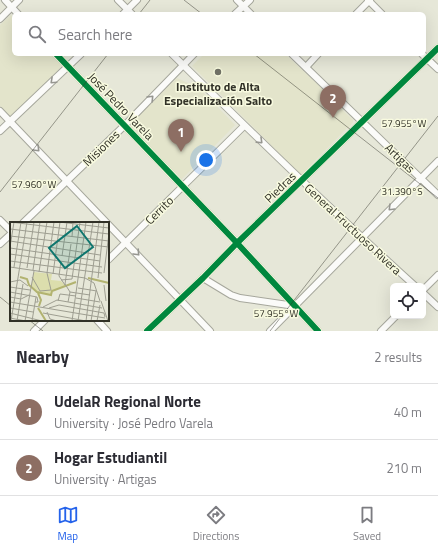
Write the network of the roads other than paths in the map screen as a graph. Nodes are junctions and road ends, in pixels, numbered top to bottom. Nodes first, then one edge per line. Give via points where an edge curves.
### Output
1 (5, 0) edge
2 (19, 0) edge
3 (118, 0) edge
4 (137, 0) edge
5 (236, 0) edge
6 (250, 0) edge
7 (369, 0) edge
8 (243, 6) junction
9 (12, 7) junction
10 (16, 12) edge
11 (127, 12) edge
12 (237, 12) edge
13 (249, 12) edge
14 (358, 12) edge
15 (380, 12) edge
16 (0, 19) edge
17 (438, 48) edge
18 (426, 55) edge
19 (58, 56) edge
20 (79, 56) edge
21 (174, 56) edge
22 (192, 56) edge
23 (294, 56) edge
24 (316, 56) edge
25 (425, 56) edge
26 (183, 65) junction
27 (68, 66) junction
28 (306, 67) junction
29 (438, 69) edge
30 (0, 111) edge
31 (10, 121) junction
32 (362, 121) junction
33 (124, 126) junction
34 (244, 126) junction
35 (0, 130) edge
36 (438, 161) edge
37 (421, 178) junction
38 (67, 180) junction
39 (302, 181) junction
40 (183, 186) junction
41 (438, 195) edge
42 (0, 220) edge
43 (24, 222) edge
44 (108, 222) edge
45 (109, 223) edge
46 (10, 232) edge
47 (10, 234) edge
48 (362, 238) junction
49 (127, 242) junction
50 (237, 243) junction
51 (0, 244) edge
52 (109, 259) edge
53 (438, 275) edge
54 (204, 278) junction
55 (412, 283) edge
56 (426, 287) edge
57 (426, 296) edge
58 (181, 299) junction
59 (295, 306) junction
60 (438, 307) edge
61 (393, 319) edge
62 (44, 321) edge
63 (98, 321) edge
64 (34, 331) edge
65 (108, 331) edge
66 (147, 331) edge
67 (210, 331) edge
68 (270, 331) edge
69 (318, 331) edge
70 (381, 331) edge

1 - 9 street
2 - 9 street
3 - 11 street
4 - 11 street
5 - 8 street
6 - 8 street
7 - 14 street
7 - 15 street
8 - 12 street
8 - 13 street
9 - 10 street
9 - 16 street
17 - 18 street, Piedras
19 - 27 street, José Pedro Varela
20 - 27 street
21 - 26 street, General Fructuoso Rivera
22 - 26 street, Misiones
23 - 28 street, Artigas
24 - 28 street
25 - 29 street
25 - 32 street, Piedras
33 -> 26 street, Misiones
26 - 34 street, General Fructuoso Rivera
27 -> 31 street
27 - 33 street, José Pedro Varela
28 - 32 street, Artigas
30 - 31 street
31 - 35 street
31 -> 38 street
32 - 37 street, Artigas
32 - 39 street, Piedras
33 - 38 street, Misiones
33 - 40 street, José Pedro Varela
34 -> 39 street, General Fructuoso Rivera
34 - 40 street, Cerrito
36 - 37 street
37 - 41 street, Artigas
37 -> 48 street
38 - 43 street, Misiones
38 - 44 street
39 - 48 street, General Fructuoso Rivera
39 - 50 street, Piedras
40 - 49 street, Cerrito
40 - 50 street, José Pedro Varela
42 - 46 street
45 - 49 street
47 - 51 street
48 - 55 street, General Fructuoso Rivera
48 - 59 street
49 - 52 street, Cerrito
49 -> 58 street
50 - 54 street, Piedras
50 - 59 street, José Pedro Varela
53 - 56 street
54 - 58 street, Piedras
54 - 59 street via 240,298
57 - 60 street
58 - 66 street, Piedras
58 - 67 street
59 - 68 street
59 - 69 street, José Pedro Varela
61 - 70 street
62 - 64 street
63 - 65 street

